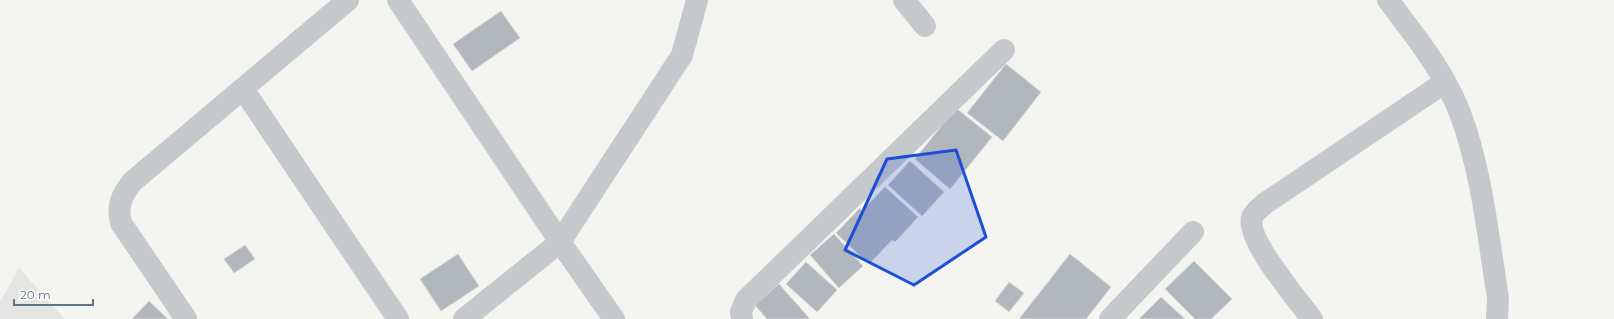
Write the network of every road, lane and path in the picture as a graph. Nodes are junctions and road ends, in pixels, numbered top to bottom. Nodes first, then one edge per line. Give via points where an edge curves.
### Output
1 (348, 0) edge
2 (398, 0) edge
3 (697, 0) edge
4 (904, 0) edge
5 (1388, 0) edge
6 (925, 26) dead end
7 (1004, 50) dead end
8 (1444, 83) junction
9 (243, 88) junction
10 (1193, 232) dead end
11 (560, 242) junction
12 (186, 319) edge
13 (398, 319) edge
14 (464, 319) edge
15 (614, 319) edge
16 (742, 319) edge
17 (1110, 319) edge
18 (1312, 319) edge
19 (1497, 319) edge

1 - 9 street
2 - 11 street
3 - 11 street via 682,55
4 - 6 street
5 - 8 street via 1430,57
7 - 16 street via 746,300 741,312
8 - 18 street via 1264,204 1252,217 1252,231 1259,247
8 - 19 street via 1459,112 1474,156 1498,298
9 - 12 street via 132,182 121,197 118,211 121,223
9 - 13 street
10 - 17 street
11 - 14 street
11 - 15 street

